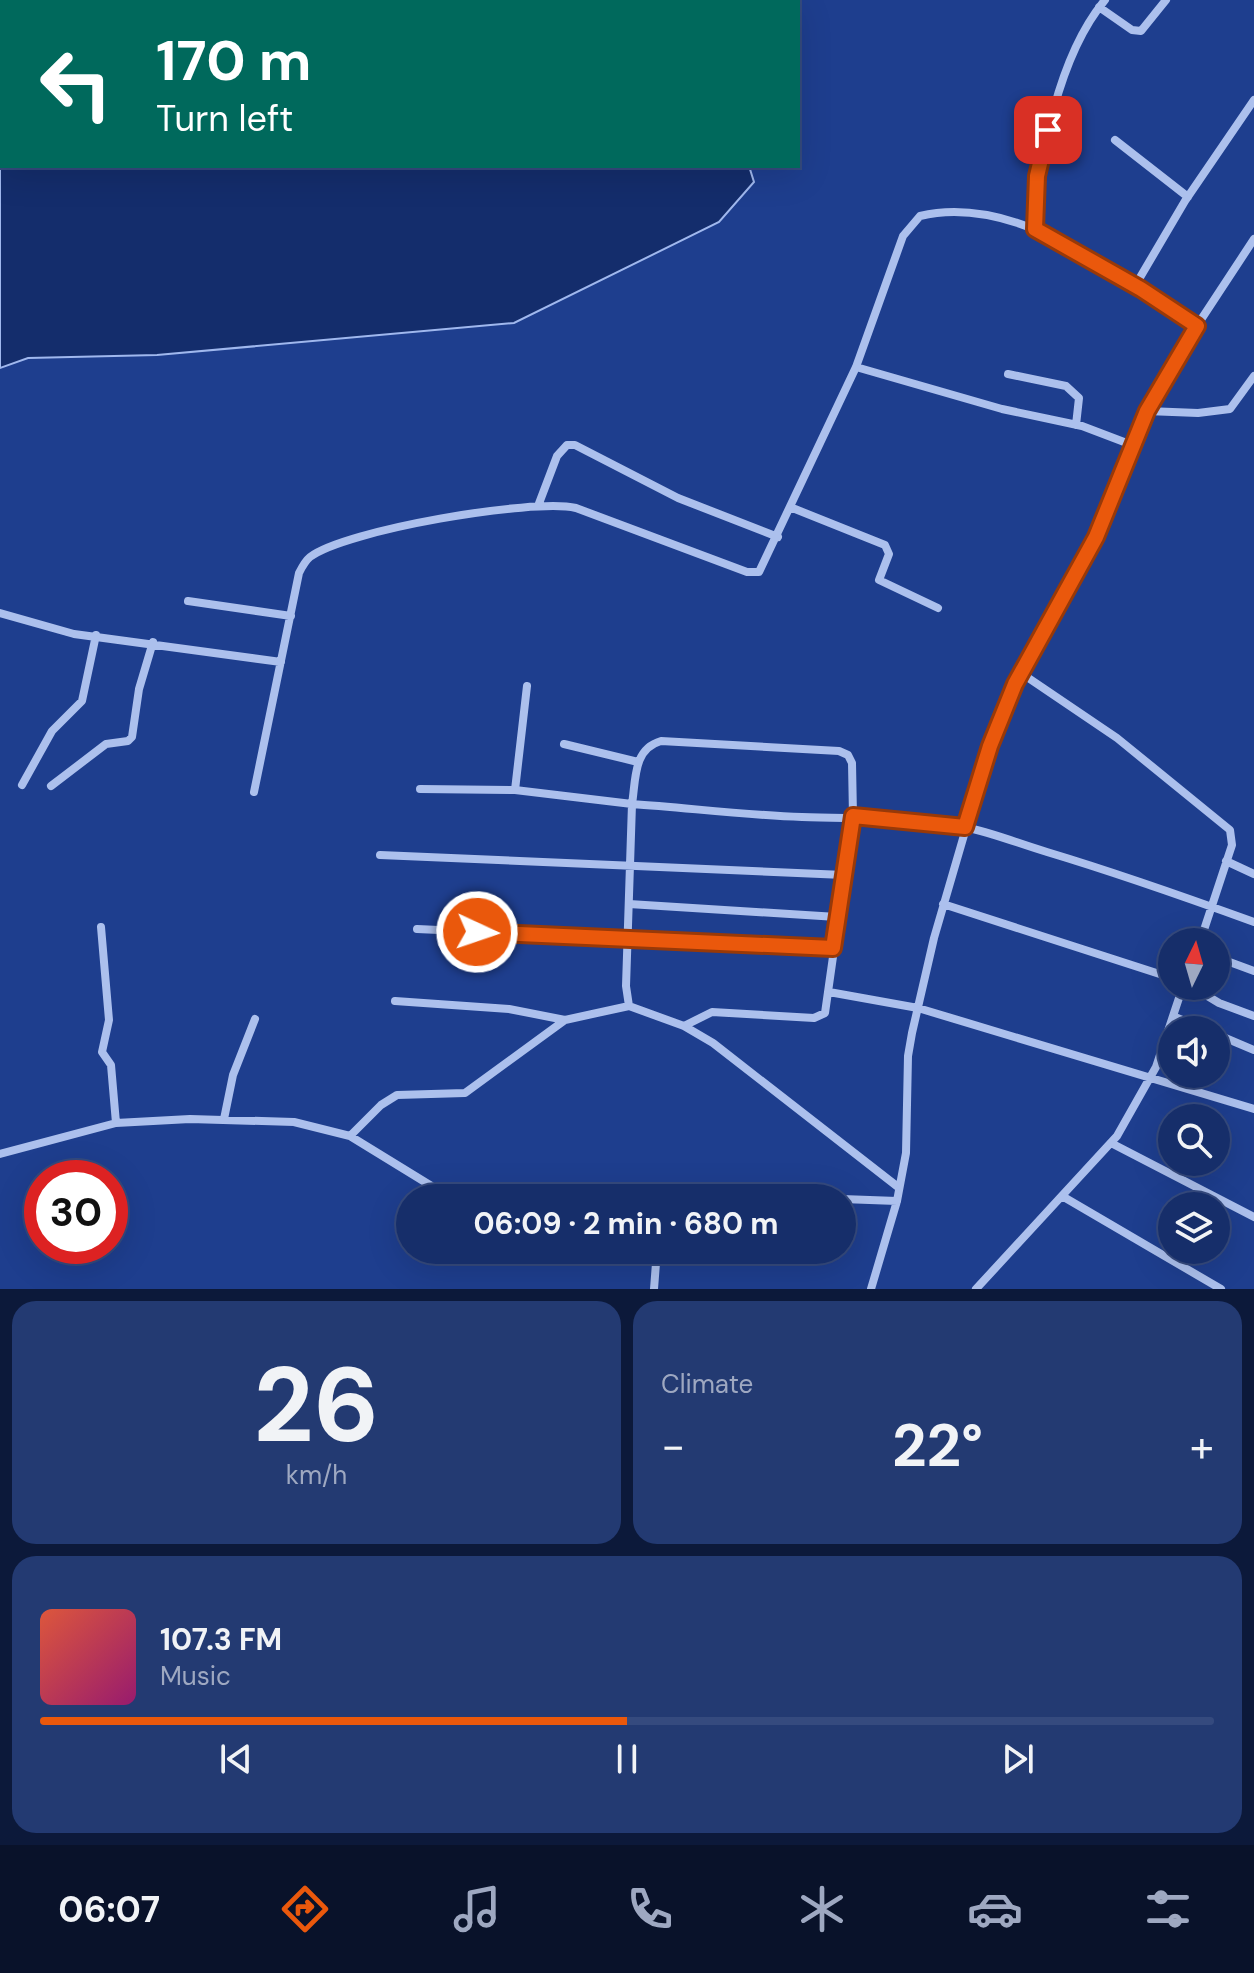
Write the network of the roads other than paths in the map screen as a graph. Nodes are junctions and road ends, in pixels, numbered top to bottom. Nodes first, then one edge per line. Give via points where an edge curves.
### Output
1 (1166, 0) edge
2 (1102, 4) edge
3 (1254, 100) edge
4 (1115, 140) dead end
5 (1188, 197) junction
6 (1035, 229) junction
7 (1254, 239) edge
8 (1135, 286) junction
9 (1197, 326) junction
10 (856, 367) junction
11 (1008, 374) dead end
12 (1254, 376) edge
13 (1147, 411) junction
14 (1076, 425) junction
15 (1132, 445) junction
16 (538, 506) junction
17 (790, 507) junction
18 (778, 537) junction
19 (188, 601) dead end
20 (938, 608) dead end
21 (0, 613) edge
22 (291, 616) junction
23 (96, 635) junction
24 (153, 642) junction
25 (281, 662) junction
26 (1021, 673) junction
27 (527, 686) dead end
28 (564, 744) dead end
29 (638, 762) junction
30 (22, 785) dead end
31 (51, 786) dead end
32 (420, 789) dead end
33 (515, 790) junction
34 (254, 792) dead end
35 (632, 804) junction
36 (853, 816) junction
37 (965, 827) junction
38 (380, 855) dead end
39 (1226, 861) junction
40 (631, 868) junction
41 (1254, 874) edge
42 (844, 875) junction
43 (629, 904) junction
44 (943, 904) junction
45 (1211, 906) junction
46 (837, 917) junction
47 (1254, 922) edge
48 (101, 927) dead end
49 (1204, 928) edge
50 (417, 929) dead end
51 (628, 939) junction
52 (833, 948) junction
53 (1230, 962) edge
54 (1254, 971) edge
55 (1158, 973) edge
56 (829, 992) junction
57 (1220, 1000) edge
58 (395, 1001) dead end
59 (629, 1006) junction
60 (918, 1008) junction
61 (1254, 1016) edge
62 (255, 1019) dead end
63 (565, 1020) junction
64 (684, 1026) junction
65 (1230, 1040) edge
66 (1254, 1050) edge
67 (1158, 1061) edge
68 (1152, 1076) junction
69 (1254, 1109) edge
70 (224, 1119) junction
71 (116, 1123) junction
72 (350, 1136) junction
73 (1111, 1143) junction
74 (0, 1154) edge
75 (428, 1184) edge
76 (898, 1187) junction
77 (1062, 1196) junction
78 (856, 1200) edge
79 (897, 1201) junction
80 (1254, 1217) edge
81 (656, 1264) edge
82 (654, 1289) edge
83 (871, 1289) edge
84 (976, 1289) edge
85 (1221, 1289) edge

1 - 2 street via 1141,31 1132,30
2 - 6 street via 1087,24 1043,145
3 - 5 street
4 - 5 street
5 - 8 street
6 - 8 street
6 - 10 street via 981,213 920,216 903,236
7 - 9 street
8 - 9 street
9 - 13 street
10 - 14 street
10 - 17 street
11 - 14 street via 1072,388 1079,398
12 - 13 street via 1230,409
13 - 15 street
14 - 15 street
15 - 26 street via 1096,537
16 - 18 street via 576,508 754,573 763,569
16 - 18 street via 557,456 567,445 575,445 678,498
16 - 22 street via 430,520 311,556 299,573
17 - 18 street
17 - 20 street via 885,545 889,554 879,580
19 - 22 street
21 - 23 street
22 - 25 street
23 - 24 street
23 - 30 street via 82,701 52,731
24 - 25 street
24 - 31 street via 132,737 106,744
25 - 34 street
26 - 37 street via 990,746
26 - 39 street via 1117,738 1224,823 1232,836
27 - 33 street
28 - 29 street
29 - 35 street
29 - 36 street via 645,748 661,741 839,751 852,763
32 - 33 street
33 - 35 street
35 - 36 street
35 - 40 street
36 - 37 street
36 - 42 street
37 - 44 street
37 - 45 street
38 - 40 street
39 - 41 street
39 - 45 street
40 - 42 street
40 - 43 street
42 - 46 street
43 - 46 street
43 - 51 street
44 - 55 street
44 - 60 street
45 - 47 street
45 - 49 street
46 - 52 street
48 - 71 street via 109,1020 102,1052 112,1068
50 - 51 street
51 - 52 street
51 - 59 street
52 - 56 street
53 - 54 street
56 - 60 street
56 - 64 street via 827,1008 818,1018 712,1012
57 - 61 street
58 - 63 street via 509,1009
59 - 63 street
59 - 64 street
60 - 68 street
60 - 76 street via 908,1056 906,1153
62 - 70 street via 233,1075
63 - 72 street via 477,1088 454,1095 397,1095
64 - 76 street
65 - 66 street
67 - 68 street
68 - 69 street
68 - 73 street
70 - 71 street
70 - 72 street via 294,1122
71 - 74 street
72 - 75 street
73 - 77 street
73 - 80 street
76 - 79 street
77 - 84 street
77 - 85 street
78 - 79 street
79 - 83 street
81 - 82 street

